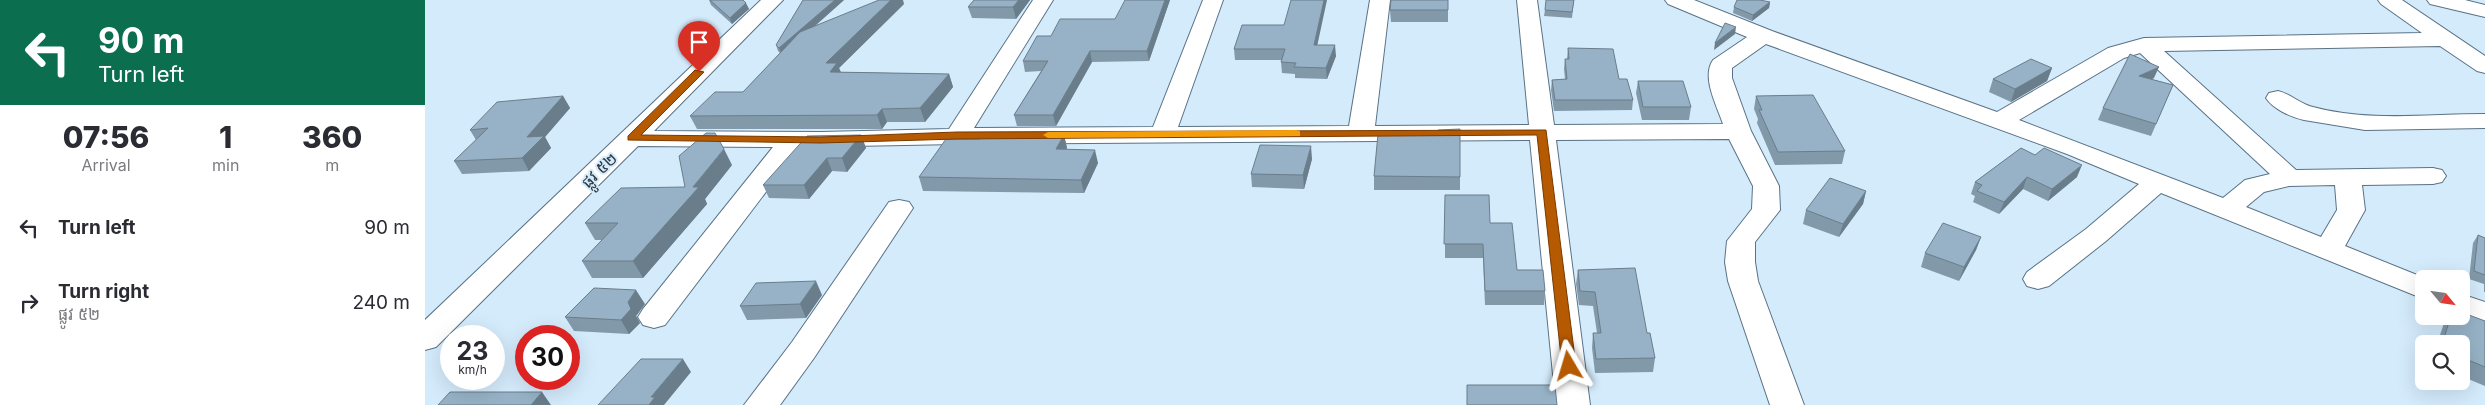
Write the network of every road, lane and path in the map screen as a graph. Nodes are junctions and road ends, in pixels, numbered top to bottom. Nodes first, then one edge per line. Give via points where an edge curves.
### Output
1 (1043, 0) edge
2 (1213, 0) edge
3 (1380, 0) edge
4 (1527, 0) edge
5 (1675, 0) edge
6 (2388, 0) edge
7 (2437, 0) edge
8 (761, 2) edge
9 (2485, 11) edge
10 (1764, 36) junction
11 (2445, 39) junction
12 (2144, 45) junction
13 (2485, 66) edge
14 (2279, 98) dead end
15 (2485, 120) edge
16 (2000, 121) junction
17 (1738, 131) junction
18 (1542, 132) junction
19 (1361, 133) junction
20 (1163, 134) junction
21 (957, 136) junction
22 (632, 138) junction
23 (793, 139) junction
24 (2433, 176) dead end
25 (2289, 178) junction
26 (2348, 178) junction
27 (2157, 182) junction
28 (899, 208) dead end
29 (2226, 209) junction
30 (2328, 251) junction
31 (2038, 279) dead end
32 (2415, 285) edge
33 (2470, 307) edge
34 (2485, 313) edge
35 (654, 317) dead end
36 (425, 339) edge
37 (761, 405) edge
38 (1573, 405) edge
39 (1787, 405) edge

1 - 21 street
2 - 20 street
3 - 19 street
4 - 18 street
5 - 10 street
6 - 11 street
7 - 9 street
8 - 22 street, ផ្លូវ ៥២
10 - 16 street
10 - 17 street via 1721,66 1720,78
11 - 12 street
11 - 13 street
12 - 16 street via 2117,53
12 - 25 street
14 - 15 street via 2303,113 2365,123
16 - 27 street
17 - 18 street
17 - 39 street via 1766,186 1766,210 1741,241 1743,281
18 - 19 street
18 - 38 street
19 - 20 street
20 - 21 street
21 - 23 street
22 - 23 street
22 - 36 street, ផ្លូវ ៥២
23 - 35 street
24 - 26 street
25 - 26 street
25 - 29 street via 2255,186
26 - 30 street via 2351,210
27 - 29 street
27 - 31 street via 2096,235
28 - 37 street via 803,350
29 - 30 street
30 - 32 street
33 - 34 street

